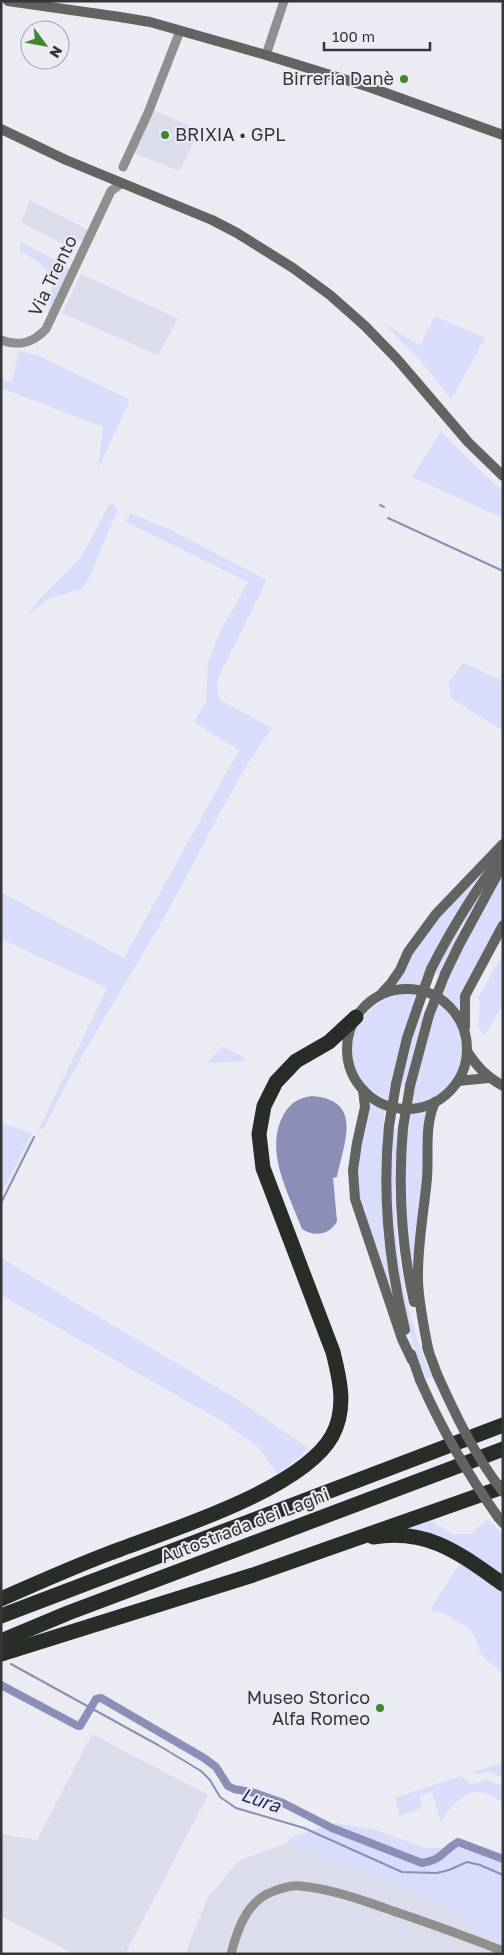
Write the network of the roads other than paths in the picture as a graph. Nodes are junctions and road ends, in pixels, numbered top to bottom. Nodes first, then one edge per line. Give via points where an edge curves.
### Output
1 (8, 1) edge
2 (284, 1) edge
3 (180, 30) junction
4 (266, 55) junction
5 (1, 129) edge
6 (503, 135) edge
7 (123, 167) dead end
8 (110, 178) junction
9 (122, 183) junction
10 (111, 191) junction
11 (1, 340) edge
12 (503, 476) edge
13 (503, 844) edge
14 (503, 854) edge
15 (503, 864) edge
16 (503, 924) edge
17 (379, 996) junction
18 (356, 1017) junction
19 (465, 1036) junction
20 (467, 1051) junction
21 (488, 1078) junction
22 (458, 1081) junction
23 (503, 1086) edge
24 (363, 1090) junction
25 (435, 1102) junction
26 (429, 1353) junction
27 (412, 1360) junction
28 (503, 1426) edge
29 (503, 1449) edge
30 (503, 1458) edge
31 (441, 1473) junction
32 (503, 1487) edge
33 (503, 1492) edge
34 (500, 1520) edge
35 (321, 1551) junction
36 (503, 1584) edge
37 (1, 1599) edge
38 (1, 1616) edge
39 (1, 1640) edge
40 (1, 1654) edge
41 (503, 1951) edge
42 (231, 1954) edge

1 - 3 main road via 120,16
2 - 4 street
3 - 4 main road
3 - 7 street
4 - 6 main road via 369,87
5 - 8 main road
8 - 9 main road
8 - 10 street
9 - 10 street
9 - 12 main road via 238,233 330,295 397,359 468,442
10 - 11 street, Via Trento via 46,329 30,342 21,344
13 - 17 main road via 436,914 408,952 392,983
14 - 27 main road, bridge via 482,880 431,969 407,1038 396,1084 389,1126 386,1214 395,1280
15 - 26 main road, bridge via 459,944 429,1015 410,1086 403,1128 400,1174 403,1234 409,1279
16 - 19 main road via 465,996
17 - 18 main road
17 - 19 main road via 393,990 424,991 439,998 454,1012
18 - 24 main road via 347,1047 351,1070
18 - 37 highway via 329,1042 296,1061 276,1082 264,1106 260,1134 263,1168 337,1366 341,1406 331,1438 306,1465 257,1495
19 - 20 main road
20 - 21 main road
20 - 22 main road
21 - 22 main road
21 - 23 main road
22 - 25 main road
24 - 25 main road via 375,1100 404,1109 420,1108
24 - 27 main road via 365,1108 353,1170 355,1199
25 - 26 main road via 427,1128 426,1179 419,1235 419,1303
26 - 33 main road, bridge via 465,1435
27 - 34 main road, bridge via 448,1441
28 - 38 highway, Autostrada dei Laghi
29 - 31 highway, Autostrada dei Laghi
30 - 31 highway
31 - 39 highway, Autostrada dei Laghi
32 - 35 highway
35 - 36 highway via 387,1535 432,1541 452,1549
35 - 40 highway
41 - 42 street via 379,1906 298,1886 269,1893 258,1900 241,1924

